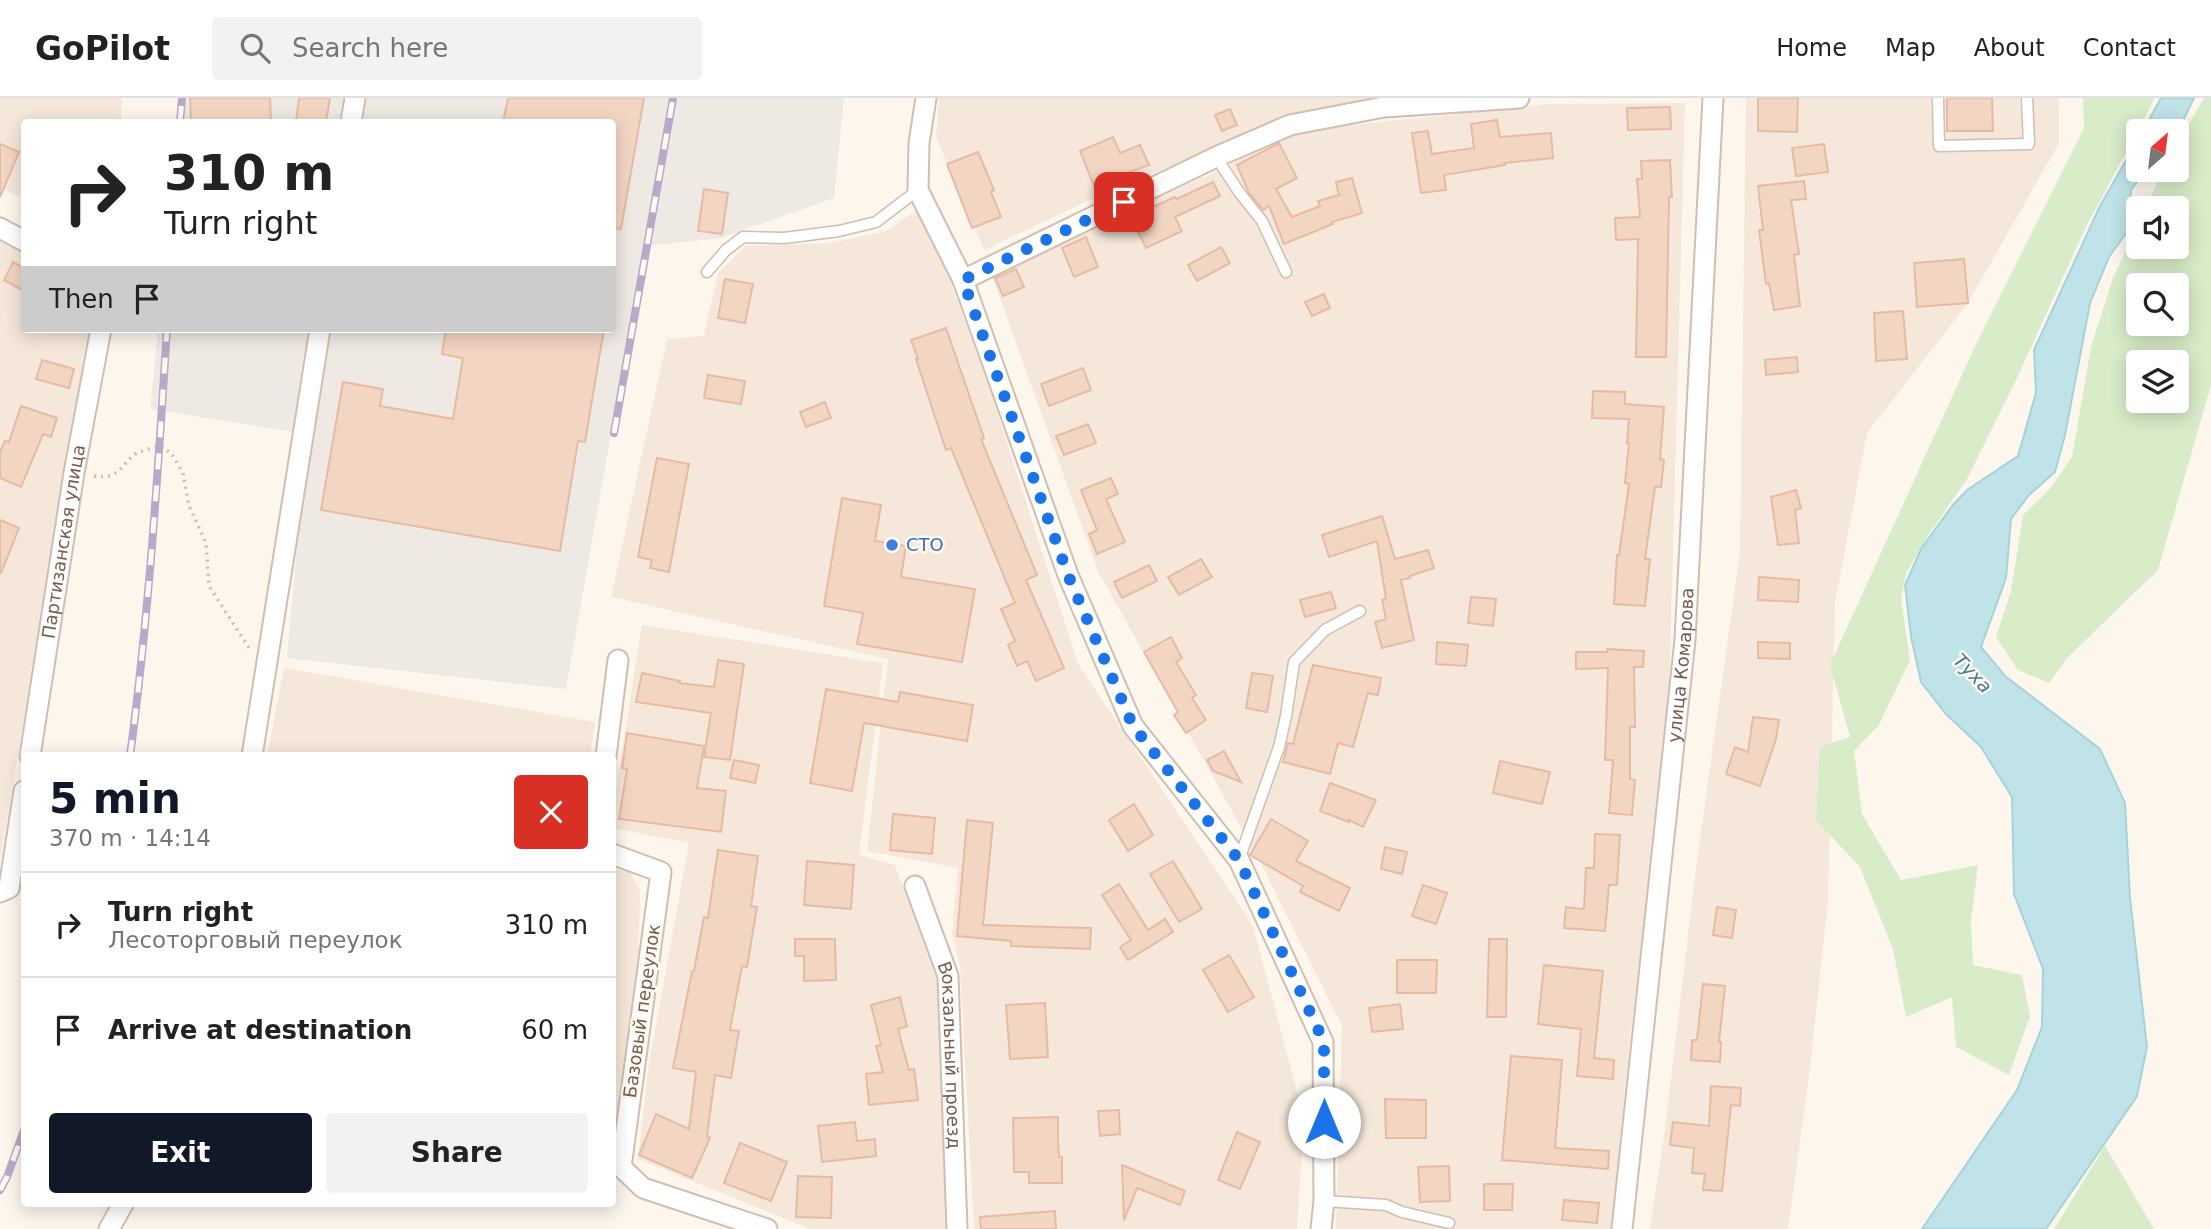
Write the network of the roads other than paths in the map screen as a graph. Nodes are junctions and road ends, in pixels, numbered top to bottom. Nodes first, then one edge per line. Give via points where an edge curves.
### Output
1 (355, 98) edge
2 (926, 98) edge
3 (1518, 98) edge
4 (1713, 98) edge
5 (1938, 98) edge
6 (2027, 98) edge
7 (352, 119) edge
8 (1216, 157) junction
9 (918, 190) junction
10 (0, 228) edge
11 (21, 239) edge
12 (707, 272) dead end
13 (1286, 272) dead end
14 (963, 280) junction
15 (100, 333) edge
16 (319, 333) edge
17 (1360, 611) dead end
18 (618, 660) dead end
19 (31, 752) edge
20 (254, 752) edge
21 (606, 752) edge
22 (21, 807) edge
23 (616, 856) edge
24 (1239, 860) junction
25 (915, 886) dead end
26 (5, 890) edge
27 (1324, 1201) junction
28 (121, 1207) edge
29 (1449, 1223) dead end
30 (109, 1229) edge
31 (767, 1229) edge
32 (957, 1229) edge
33 (1321, 1229) edge
34 (1622, 1229) edge

1 - 7 street
2 - 9 street
3 - 8 street via 1384,107 1304,122
4 - 34 street, улица Комарова via 1685,640
5 - 6 lane via 1939,146 2029,144
8 - 13 lane via 1262,221
8 - 14 street
9 - 12 lane via 876,222 783,238 743,237
9 - 14 street
10 - 11 street
14 - 24 street via 1068,575 1133,726
15 - 19 street, Партизанская улица
16 - 20 street
17 - 24 lane via 1325,630 1294,662 1279,747
18 - 21 street
22 - 26 street
23 - 31 street, Базовый переулок via 661,872 621,1167 643,1188
24 - 27 street via 1324,1042
25 - 32 street, Вокзальный проезд via 948,976
27 - 29 lane via 1386,1205
27 - 33 street
28 - 30 street

